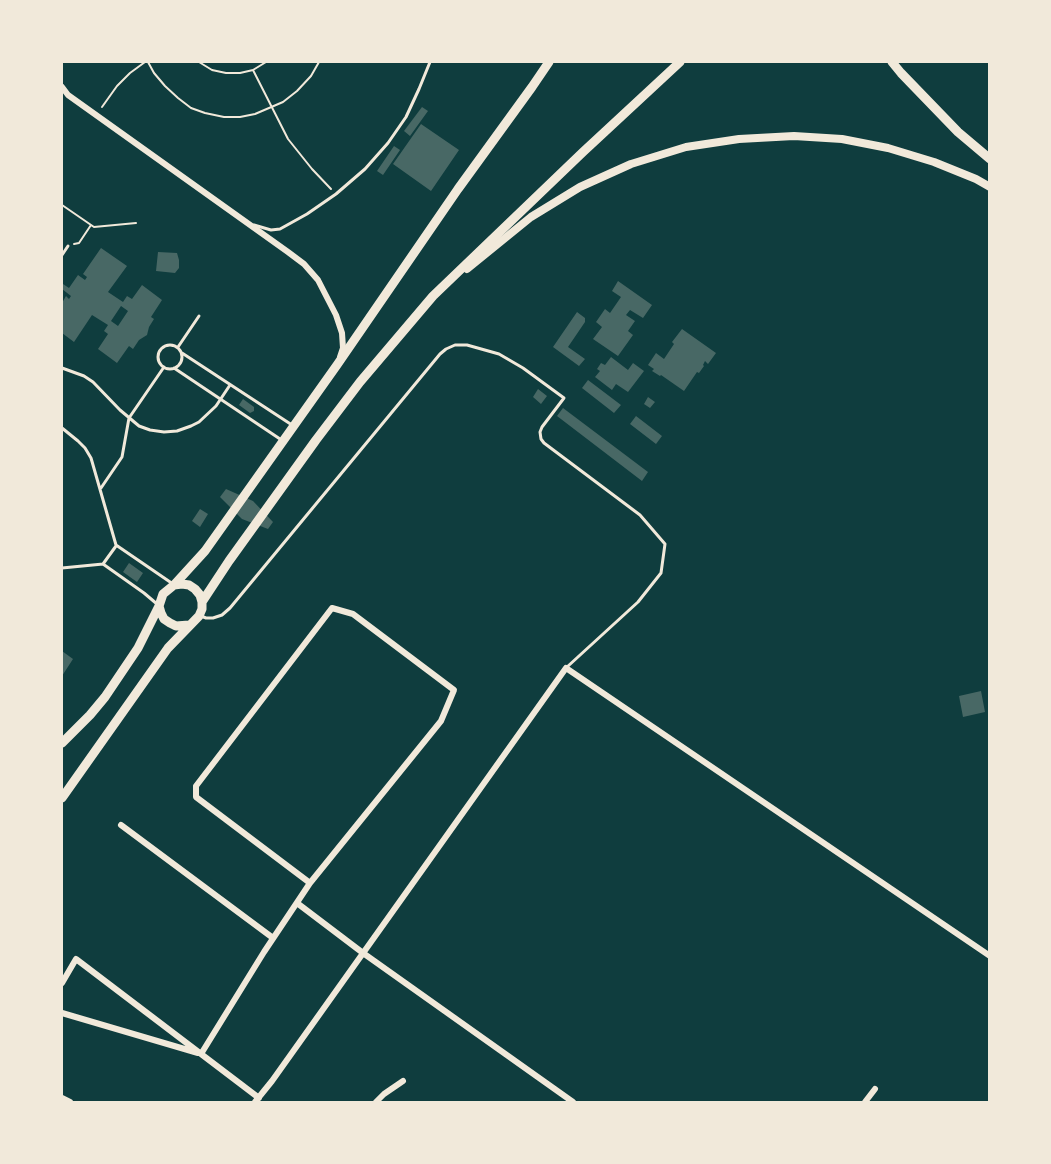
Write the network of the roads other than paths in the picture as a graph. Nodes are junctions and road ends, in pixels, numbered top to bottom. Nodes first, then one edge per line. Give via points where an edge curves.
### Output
1 (430, 62) edge
2 (549, 62) edge
3 (681, 62) edge
4 (892, 62) edge
5 (62, 87) edge
6 (990, 159) edge
7 (990, 187) edge
8 (246, 222) junction
9 (68, 246) road end
10 (62, 255) edge
11 (433, 296) junction
12 (199, 316) dead end
13 (178, 347) junction
14 (182, 353) junction
15 (337, 365) junction
16 (164, 367) junction
17 (62, 368) edge
18 (174, 368) junction
19 (230, 385) junction
20 (220, 399) junction
21 (129, 418) junction
22 (293, 426) junction
23 (62, 428) edge
24 (283, 441) junction
25 (100, 489) junction
26 (116, 545) junction
27 (103, 564) junction
28 (62, 568) edge
29 (174, 585) junction
30 (202, 602) junction
31 (159, 606) junction
32 (199, 616) junction
33 (189, 625) junction
34 (566, 668) junction
35 (62, 743) edge
36 (62, 798) edge
37 (121, 825) dead end
38 (310, 883) junction
39 (297, 903) junction
40 (273, 938) junction
41 (363, 953) junction
42 (990, 956) edge
43 (62, 983) edge
44 (62, 1013) edge
45 (201, 1054) junction
46 (403, 1081) dead end
47 (875, 1089) dead end
48 (62, 1098) edge
49 (257, 1100) edge
50 (70, 1102) edge
51 (376, 1102) edge
52 (573, 1102) edge
53 (865, 1102) edge

1 - 8 lane via 406,117 365,169 308,214 280,229
2 - 15 main road
3 - 11 main road
4 - 6 main road via 958,132
5 - 8 street
7 - 11 street via 934,162 842,140 794,136 686,147 631,164 570,193 531,217
8 - 15 street via 304,264 318,280 342,333 343,348
9 - 10 lane
11 - 30 main road via 322,432
12 - 13 lane
13 - 14 lane
13 - 16 lane via 167,345 160,350
14 - 18 lane via 181,363
14 - 19 lane
15 - 22 main road
16 - 18 lane
16 - 21 lane
17 - 21 lane via 93,382
18 - 20 lane
19 - 20 lane
19 - 22 lane
20 - 21 lane via 199,422 177,431 150,430
20 - 24 lane
21 - 25 lane via 122,457
22 - 24 main road
23 - 25 lane via 85,448
24 - 29 main road via 205,551
25 - 26 lane
26 - 27 lane
26 - 29 lane
27 - 28 lane
27 - 31 lane
29 - 30 main road via 189,585
29 - 31 main road via 163,594
30 - 32 main road
31 - 33 main road via 170,623
31 - 35 main road via 138,648 105,697
32 - 33 main road
32 - 34 lane via 213,618 230,608 440,354 455,345 467,345 499,354 564,398 542,427 544,443 640,515 665,544 661,573 638,602
33 - 36 main road via 168,648
34 - 41 street
34 - 42 street
37 - 40 street
38 - 38 street via 441,722 454,690 353,614 332,608 196,786 196,797
38 - 39 street
39 - 40 street
39 - 41 street
40 - 45 street
41 - 49 street
41 - 52 street
43 - 45 street via 76,959
44 - 45 street
45 - 49 street
46 - 51 street
47 - 53 street
48 - 50 street

